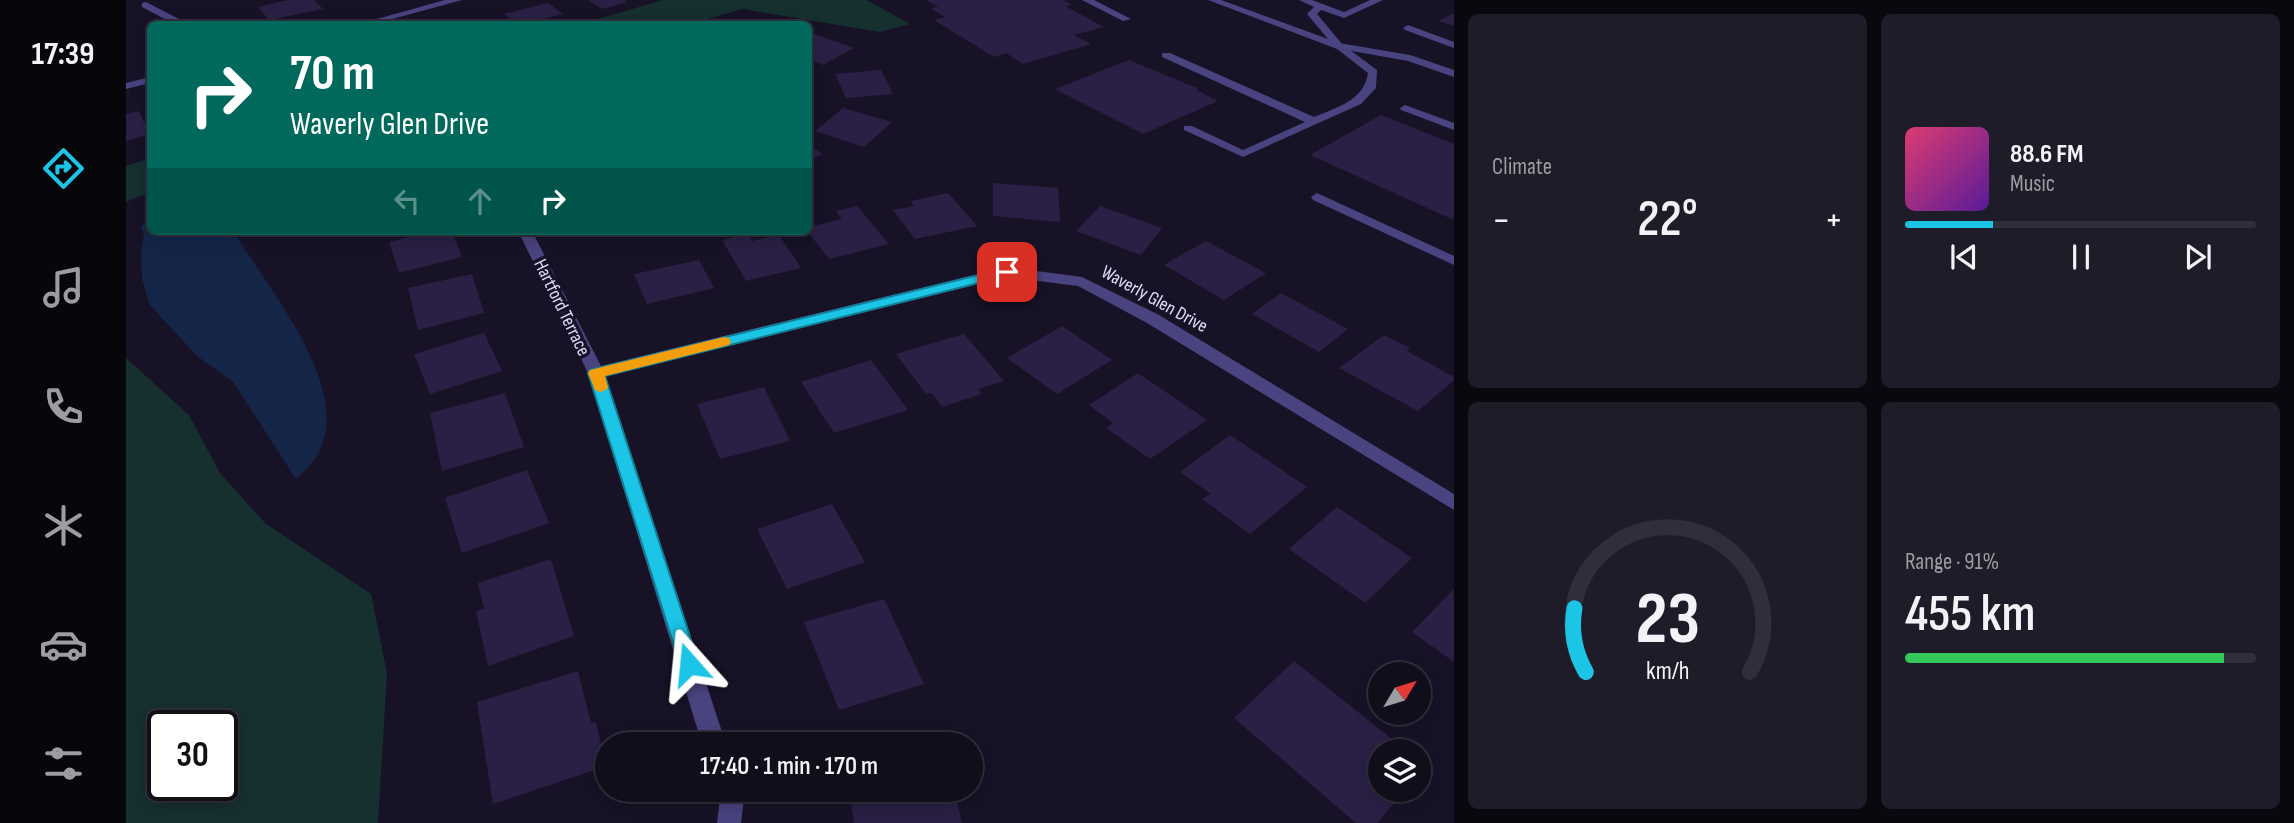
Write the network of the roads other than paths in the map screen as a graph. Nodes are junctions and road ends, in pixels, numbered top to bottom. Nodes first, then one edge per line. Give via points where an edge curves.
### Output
1 (457, 0) edge
2 (1087, 0) edge
3 (1213, 0) edge
4 (1304, 0) edge
5 (1378, 0) edge
6 (146, 5) dead end
7 (1320, 6) junction
8 (1126, 19) dead end
9 (175, 21) edge
10 (376, 21) edge
11 (1408, 28) dead end
12 (1454, 45) edge
13 (1339, 46) junction
14 (1166, 55) dead end
15 (1454, 73) edge
16 (147, 81) edge
17 (126, 86) edge
18 (1405, 108) dead end
19 (1313, 121) junction
20 (1454, 127) edge
21 (1188, 128) dead end
22 (1317, 197) dead end
23 (527, 235) edge
24 (1454, 261) edge
25 (596, 373) junction
26 (1454, 503) edge
27 (711, 732) edge
28 (732, 802) edge
29 (729, 823) edge

1 - 10 street
2 - 8 lane
3 - 13 lane
4 - 7 lane
5 - 7 lane via 1344,15
6 - 9 street
7 - 13 lane via 1312,14
11 - 12 lane
13 - 15 street via 1410,58
13 - 19 lane via 1373,72 1371,88 1357,102
14 - 19 lane
16 - 17 street
18 - 20 lane
19 - 21 lane via 1243,154
22 - 24 lane
23 - 25 street, Hartford Terrace
25 - 26 street, Waverly Glen Drive via 1007,272 1082,282 1153,319
25 - 27 street, Hartford Terrace
28 - 29 street

